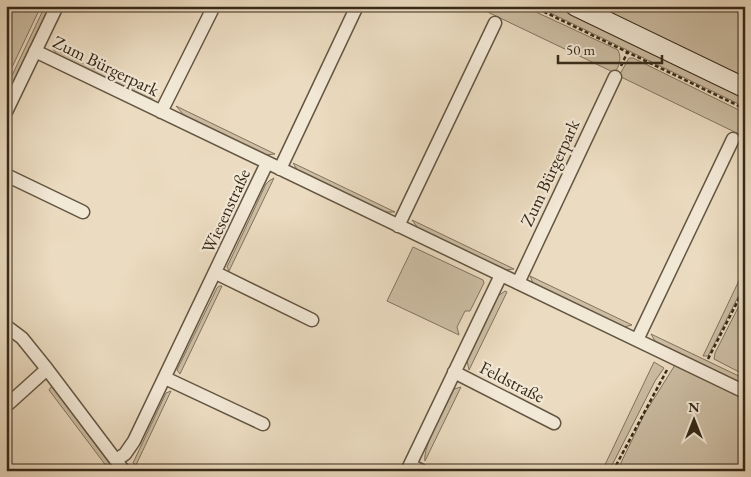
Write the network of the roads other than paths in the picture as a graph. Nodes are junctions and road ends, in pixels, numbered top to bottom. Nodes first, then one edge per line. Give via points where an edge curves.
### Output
1 (57, 6) edge
2 (214, 6) edge
3 (356, 6) edge
4 (575, 6) edge
5 (495, 23) dead end
6 (35, 51) junction
7 (615, 77) dead end
8 (745, 88) edge
9 (6, 112) edge
10 (161, 112) junction
11 (733, 139) dead end
12 (267, 163) junction
13 (280, 169) junction
14 (6, 176) edge
15 (83, 212) dead end
16 (398, 226) junction
17 (216, 273) junction
18 (501, 275) junction
19 (518, 283) junction
20 (312, 320) dead end
21 (6, 326) edge
22 (637, 340) junction
23 (48, 369) junction
24 (454, 372) junction
25 (165, 378) junction
26 (745, 392) edge
27 (6, 406) edge
28 (554, 423) dead end
29 (263, 424) dead end
30 (120, 466) edge
31 (413, 469) edge

1 - 6 street
2 - 10 street, Zum Bürgerpark
3 - 13 street
4 - 8 main road
5 - 16 street
6 - 9 street
6 - 10 street, Zum Bürgerpark
7 - 19 street, Zum Bürgerpark
10 - 12 street, Zum Bürgerpark
11 - 22 street
12 - 13 street, Zum Bürgerpark
12 - 17 street, Wiesenstraße
13 - 16 street, Zum Bürgerpark
14 - 15 street
16 - 18 street, Zum Bürgerpark
17 - 20 street, Wiesenstraße
17 - 25 street, Wiesenstraße
18 - 19 street, Zum Bürgerpark
18 - 24 street, Feldstraße
19 - 22 street, Zum Bürgerpark
21 - 23 street via 22,338
22 - 26 street, Zum Bürgerpark
23 - 27 street
23 - 30 street
24 - 28 street, Feldstraße
24 - 31 street, Feldstraße
25 - 29 street
25 - 30 street, Wiesenstraße

